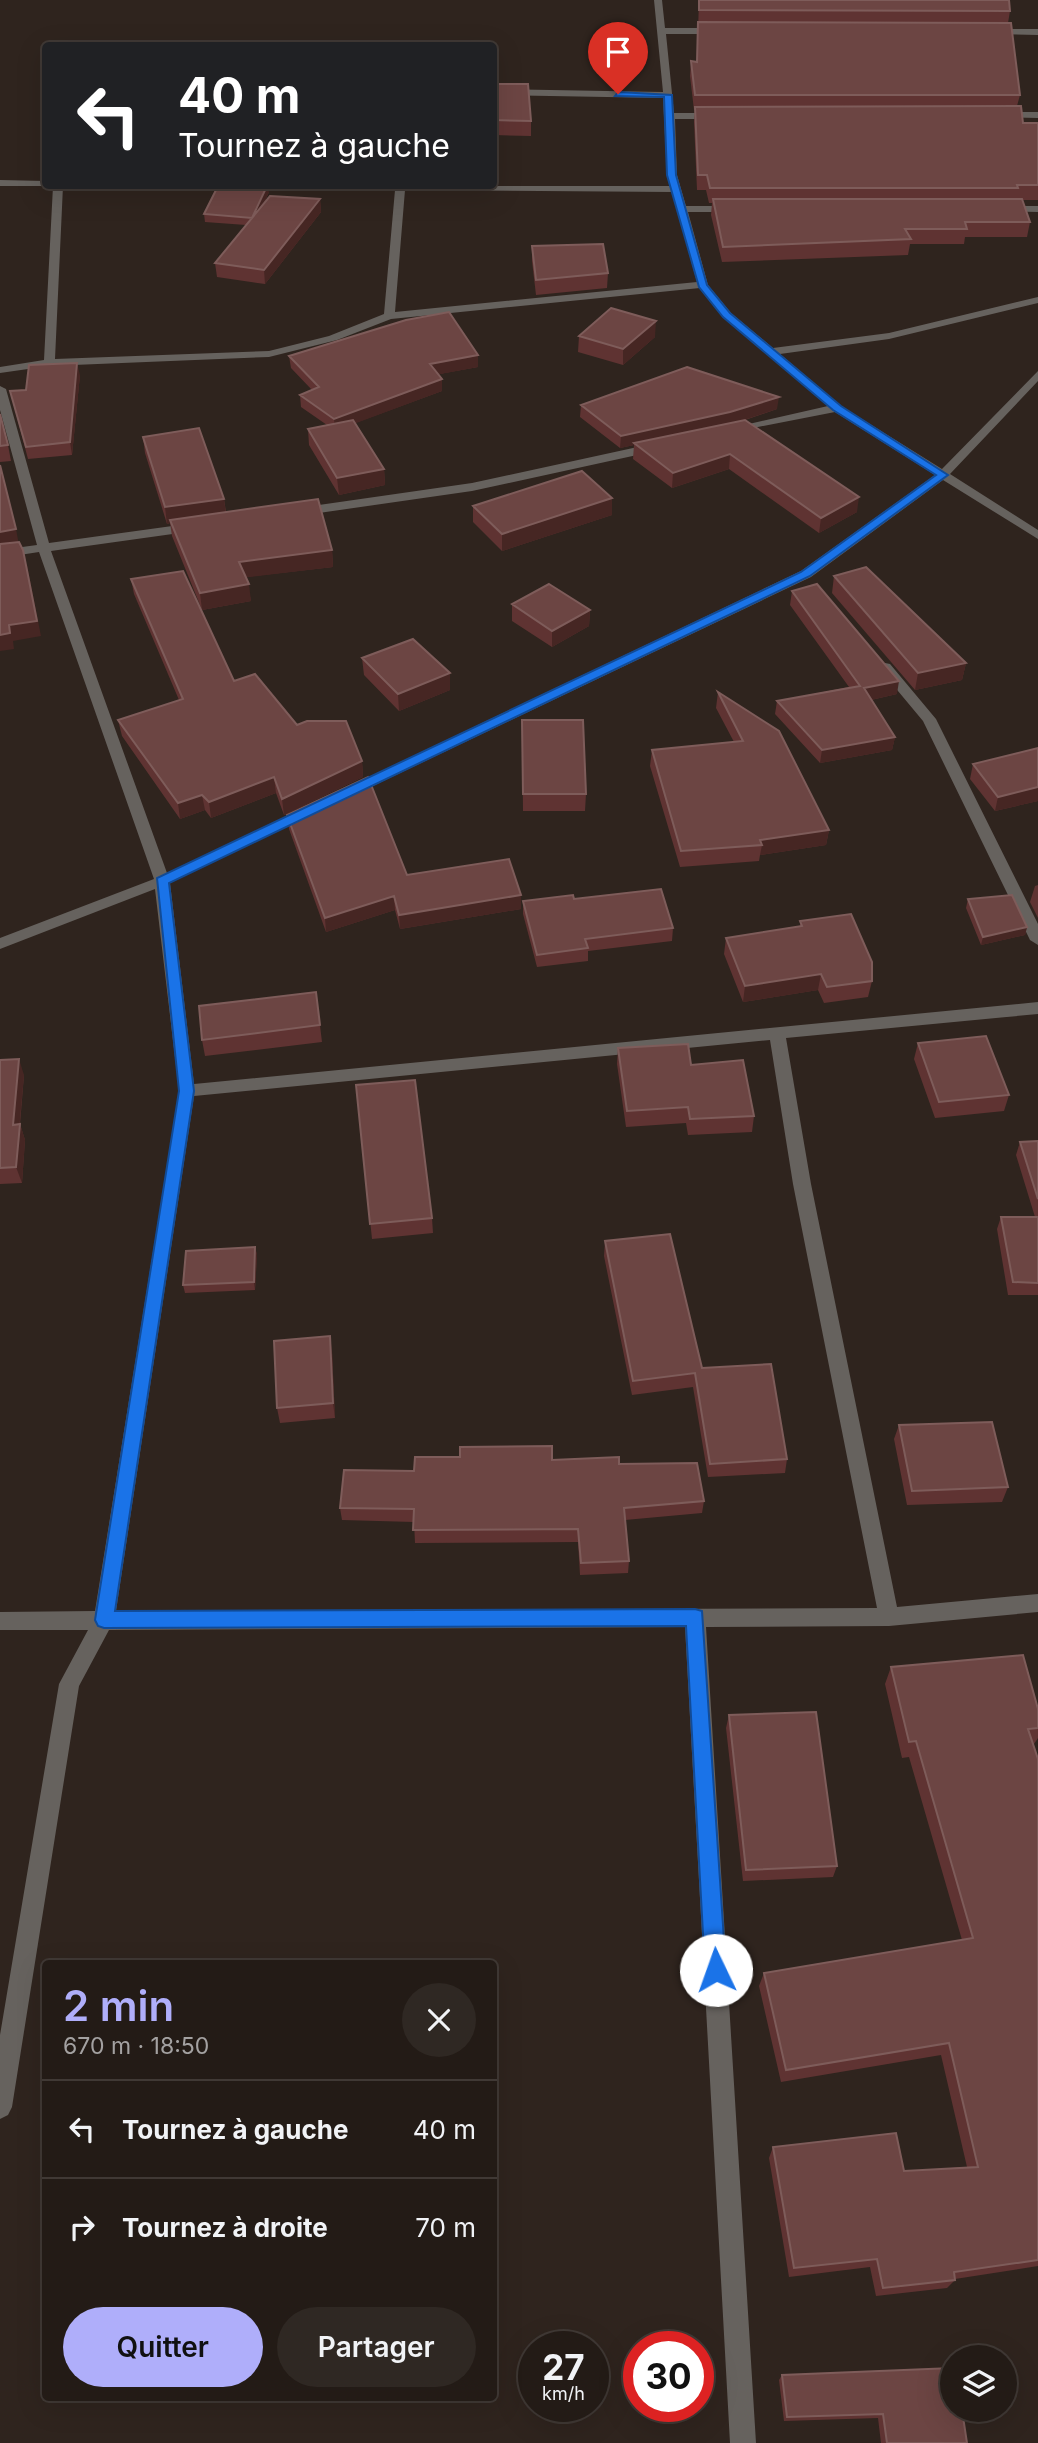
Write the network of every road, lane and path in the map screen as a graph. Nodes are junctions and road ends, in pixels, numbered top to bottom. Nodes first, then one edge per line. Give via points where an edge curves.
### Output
1 (658, 0) edge
2 (661, 31) junction
3 (731, 31) edge
4 (982, 32) edge
5 (1038, 32) edge
6 (497, 92) edge
7 (668, 95) junction
8 (984, 115) edge
9 (1038, 115) edge
10 (670, 116) junction
11 (724, 116) edge
12 (0, 183) edge
13 (42, 184) edge
14 (58, 189) edge
15 (400, 189) joint
16 (676, 189) junction
17 (680, 209) junction
18 (749, 209) edge
19 (983, 209) edge
20 (1038, 209) edge
21 (703, 285) junction
22 (1038, 300) edge
23 (389, 316) junction
24 (771, 352) junction
25 (49, 363) junction
26 (0, 370) edge
27 (1038, 374) edge
28 (0, 389) edge
29 (837, 408) junction
30 (715, 434) edge
31 (675, 443) edge
32 (943, 475) junction
33 (279, 515) edge
34 (210, 525) edge
35 (1038, 535) edge
36 (44, 549) junction
37 (0, 554) edge
38 (876, 657) edge
39 (162, 881) junction
40 (1038, 940) edge
41 (0, 944) edge
42 (1038, 1008) edge
43 (777, 1034) junction
44 (187, 1091) junction
45 (1038, 1603) edge
46 (695, 1617) junction
47 (889, 1617) junction
48 (104, 1620) junction
49 (0, 1621) edge
50 (0, 2107) edge
51 (743, 2443) edge

1 - 2 street
2 - 3 street
2 - 7 street
4 - 5 street
6 - 7 street
7 - 10 street
8 - 9 street
10 - 11 street
10 - 16 street
12 - 13 street
14 - 25 street
15 - 16 street
15 - 23 street
16 - 17 street
17 - 18 street
17 - 21 street
19 - 20 street
21 - 23 street
21 - 24 street via 727,315
22 - 24 street via 889,335
23 - 25 street via 333,338 269,354
24 - 29 street
25 - 26 street
27 - 32 street
28 - 36 street
29 - 30 street
29 - 32 street
31 - 33 street via 472,488
32 - 35 street
32 - 39 street via 810,579
34 - 36 street
36 - 37 street
36 - 39 street
38 - 40 street via 929,719
39 - 41 street
39 - 44 street
42 - 43 street
43 - 44 street
43 - 47 street via 802,1184
44 - 48 street
45 - 47 street
46 - 47 street
46 - 48 street
46 - 51 street
48 - 49 street
48 - 50 street via 69,1684

